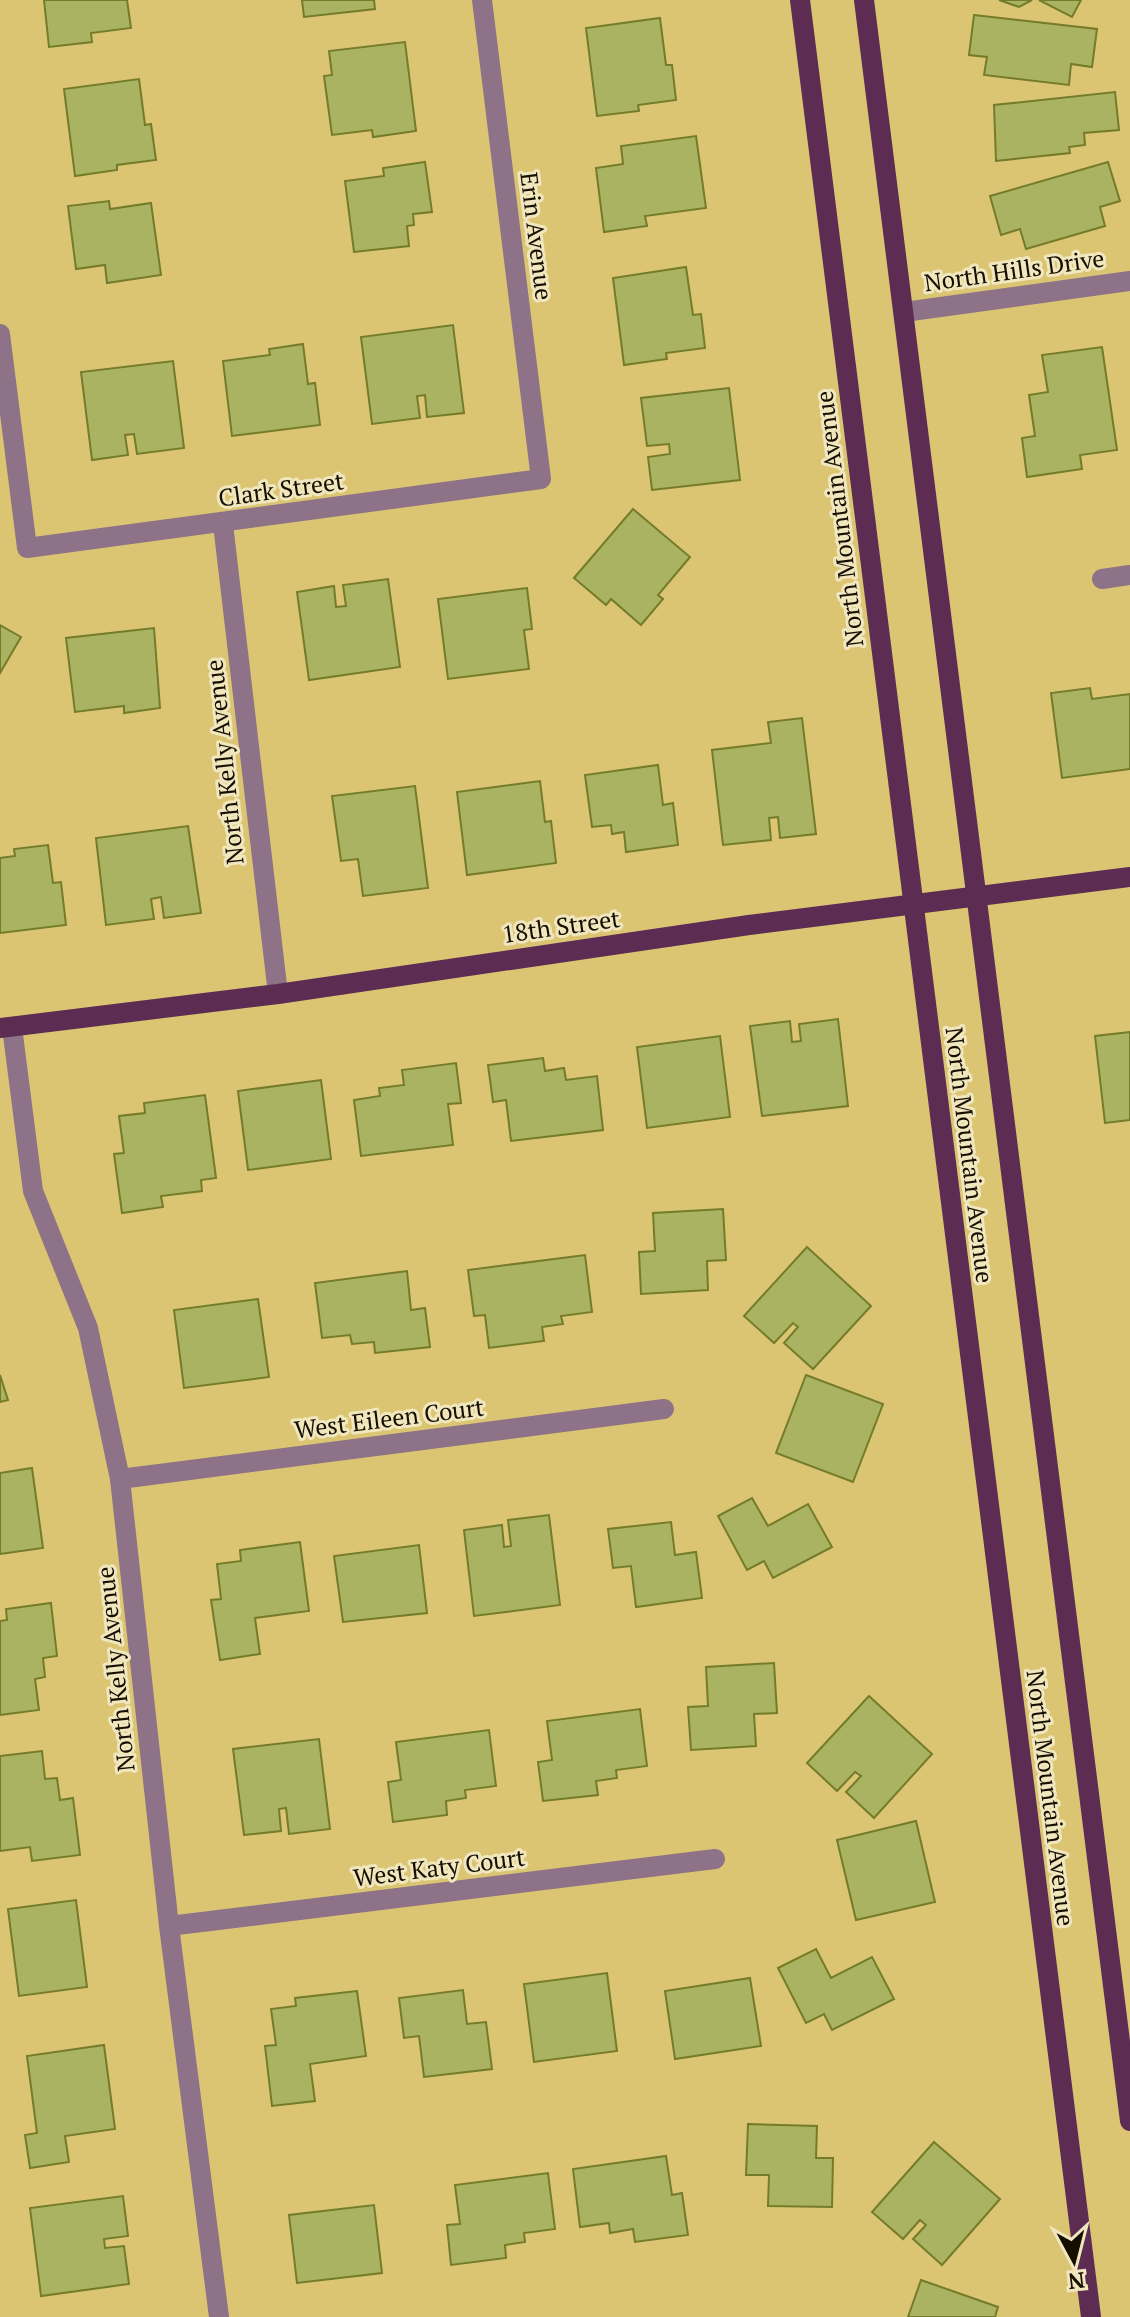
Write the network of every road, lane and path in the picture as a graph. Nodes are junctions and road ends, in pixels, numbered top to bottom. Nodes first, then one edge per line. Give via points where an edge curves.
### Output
1 (482, 0) edge
2 (800, 0) edge
3 (864, 0) edge
4 (1130, 281) edge
5 (904, 312) junction
6 (0, 334) edge
7 (541, 479) joint
8 (223, 524) junction
9 (1130, 575) edge
10 (1102, 579) dead end
11 (1130, 877) edge
12 (975, 895) junction
13 (912, 903) junction
14 (278, 994) junction
15 (6, 1028) edge
16 (664, 1409) dead end
17 (120, 1479) junction
18 (715, 1859) dead end
19 (169, 1926) junction
20 (1130, 2121) edge
21 (219, 2317) edge
22 (1091, 2317) edge

1 - 7 street, Erin Avenue
2 - 13 main road, North Mountain Avenue
3 - 5 main road, North Mountain Avenue
4 - 5 street, North Hills Drive
5 - 12 main road, North Mountain Avenue
6 - 8 street, Clark Street via 27,548
7 - 8 street, Clark Street
8 - 14 street, North Kelly Avenue
9 - 10 street
11 - 12 main road, 18th Street
12 - 13 main road, 18th Street
12 - 20 main road, North Mountain Avenue
13 - 14 main road, 18th Street
13 - 22 main road, North Mountain Avenue
14 - 15 main road, 18th Street
15 - 17 street, North Kelly Avenue via 33,1191 88,1328
16 - 17 street, West Eileen Court
17 - 19 street, North Kelly Avenue
18 - 19 street, West Katy Court
19 - 21 street, North Kelly Avenue

